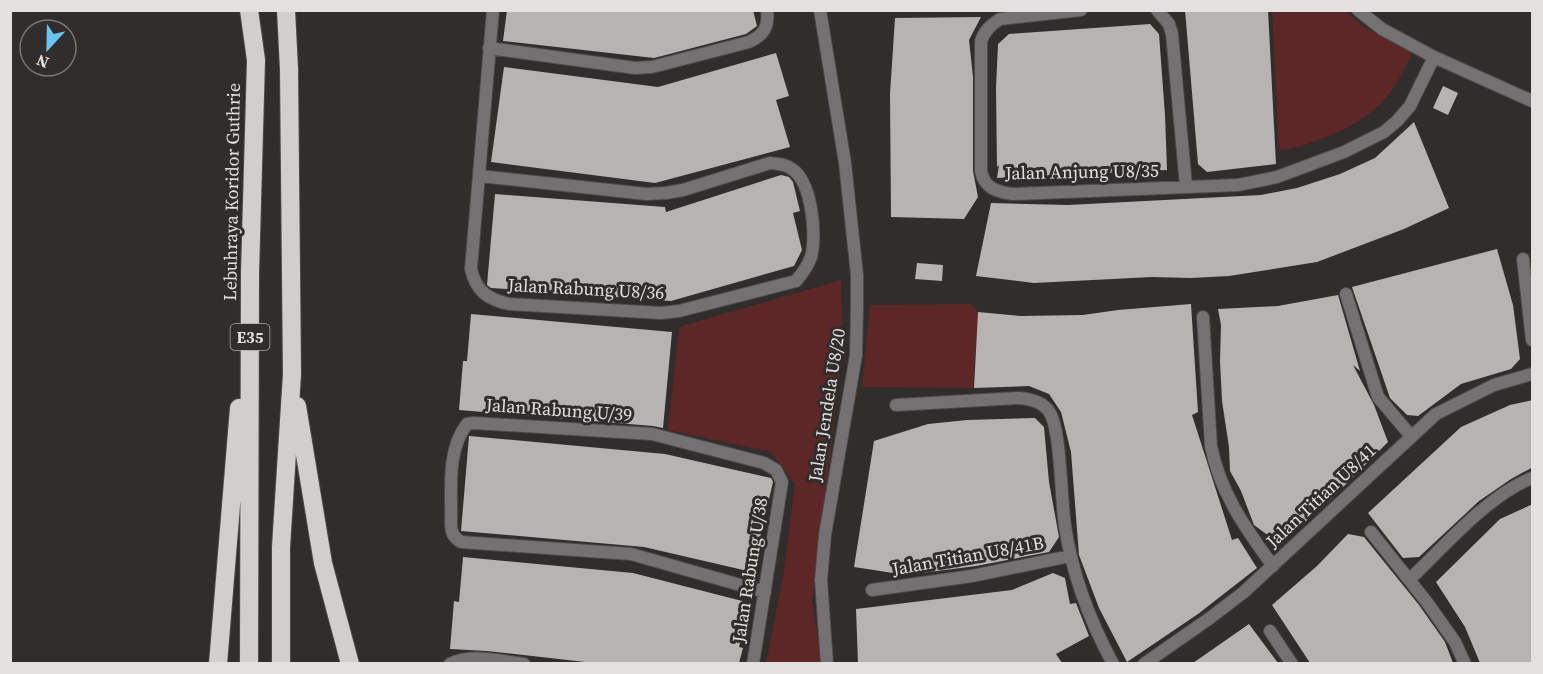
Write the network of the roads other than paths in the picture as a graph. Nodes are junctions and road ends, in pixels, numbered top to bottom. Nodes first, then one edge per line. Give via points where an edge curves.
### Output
1 (249, 10) edge
2 (286, 10) edge
3 (493, 10) edge
4 (767, 10) edge
5 (820, 10) edge
6 (1081, 10) edge
7 (1157, 10) edge
8 (1358, 10) edge
9 (489, 48) junction
10 (1434, 57) junction
11 (1533, 101) edge
12 (480, 176) junction
13 (1186, 186) junction
14 (1523, 259) dead end
15 (250, 273) junction
16 (1346, 294) dead end
17 (1203, 317) dead end
18 (1533, 340) edge
19 (292, 374) junction
20 (1533, 374) edge
21 (897, 405) dead end
22 (1412, 436) junction
23 (1533, 478) edge
24 (782, 482) joint
25 (1371, 532) dead end
26 (1070, 556) junction
27 (1273, 566) junction
28 (1409, 580) junction
29 (872, 590) dead end
30 (765, 592) junction
31 (1270, 632) dead end
32 (218, 663) edge
33 (249, 663) edge
34 (281, 663) edge
35 (350, 663) edge
36 (450, 663) edge
37 (524, 663) edge
38 (753, 663) edge
39 (827, 663) edge
40 (1113, 663) edge
41 (1144, 663) edge
42 (1293, 663) edge
43 (1465, 663) edge

1 - 15 highway, Lebuhraya Koridor Guthrie / E35 via 256,60
2 - 19 highway, E35
3 - 9 street, Jalan Rabung U8/36
4 - 9 street via 766,30 759,38 652,67
5 - 39 street, Jalan Jendela U8/20 via 845,163 857,275 856,355 821,580
6 - 13 street, Jalan Anjung U8/35 via 1000,19 983,35 982,179 994,191 1012,194
7 - 13 street, Jalan Anjung U8/35 via 1172,34
8 - 10 street via 1382,29
9 - 12 street, Jalan Rabung U8/36
10 - 11 street
10 - 13 street, Jalan Anjung U8/35 via 1410,106 1397,121 1366,142 1277,177 1238,184
12 - 12 street, Jalan Rabung U8/36 via 471,269 479,291 508,304 679,311 796,281 813,248 806,189 801,177 782,164 770,163 666,194
14 - 18 street
15 - 32 highway
15 - 33 highway, Lebuhraya Koridor Guthrie / E35
16 - 22 street via 1378,397
17 - 27 street via 1211,446 1218,476 1235,511
19 - 34 highway, E35 via 281,547
19 - 35 highway via 323,563
20 - 22 street, Jalan Titian U8/41 via 1494,385 1453,404
21 - 26 street via 1019,398 1031,399 1046,408 1052,415 1057,437
22 - 27 street, Jalan Titian U8/41
23 - 28 street via 1491,502
24 - 30 street, Jalan Rabung U/38
24 - 30 street, Jalan Rabung U/39 via 776,470 764,463 652,434 474,423 467,424 454,451 451,530 461,542 631,554
25 - 28 street
26 - 29 street, Jalan Titian U8/41B via 972,576
26 - 40 street
27 - 41 street, Jalan Titian U8/41 via 1210,618
28 - 43 street via 1455,642
30 - 38 street, Jalan Rabung U/38
31 - 42 street
36 - 37 street via 477,658

